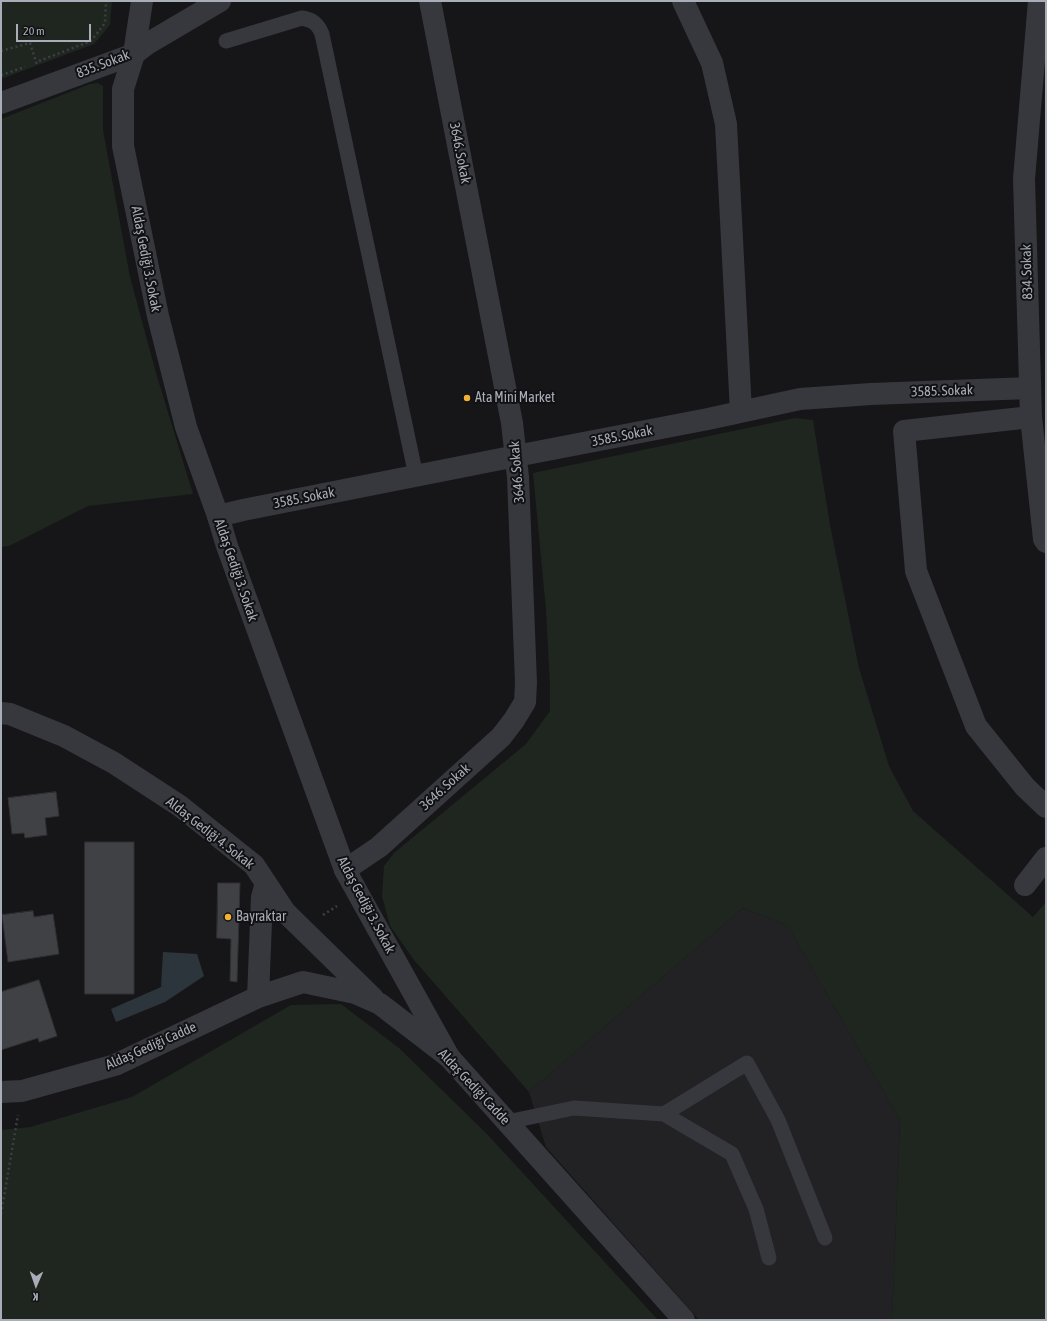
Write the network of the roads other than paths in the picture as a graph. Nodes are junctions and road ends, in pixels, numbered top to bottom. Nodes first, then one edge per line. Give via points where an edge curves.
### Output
1 (142, 1) edge
2 (220, 1) edge
3 (430, 1) edge
4 (683, 1) edge
5 (1039, 1) edge
6 (226, 41) dead end
7 (134, 54) junction
8 (84, 72) junction
9 (123, 89) junction
10 (1, 103) edge
11 (1030, 388) junction
12 (741, 412) junction
13 (1031, 417) junction
14 (516, 456) junction
15 (416, 476) junction
16 (218, 516) junction
17 (1046, 542) edge
18 (1, 713) edge
19 (1046, 807) edge
20 (1046, 858) edge
21 (345, 870) junction
22 (266, 883) junction
23 (1026, 885) dead end
24 (258, 997) junction
25 (380, 1004) junction
26 (449, 1057) junction
27 (11, 1092) edge
28 (664, 1114) junction
29 (507, 1122) junction
30 (825, 1238) dead end
31 (769, 1258) dead end
32 (684, 1320) edge

1 - 7 street, Aldaş Gediği 3. Sokak
2 - 7 street, 835. Sokak
3 - 14 street, 3646. Sokak via 512,423
4 - 12 street via 712,63 726,124
5 - 11 street, 834. Sokak via 1024,179
6 - 15 lane via 302,18 313,21 319,27
7 - 8 street, 835. Sokak
7 - 9 street, Aldaş Gediği 3. Sokak
8 - 9 street via 110,74
8 - 10 street, 835. Sokak
9 - 16 street, Aldaş Gediği 3. Sokak via 123,146 158,316 186,427
11 - 12 street, 3585. Sokak via 800,399
11 - 13 street, 834. Sokak
12 - 14 street, 3585. Sokak
13 - 17 street, 834. Sokak
13 - 19 street via 904,431 916,570 976,726 1025,787
14 - 15 street, 3585. Sokak
14 - 21 street, 3646. Sokak via 525,702 501,737 379,847
15 - 16 street, 3585. Sokak
16 - 21 street, Aldaş Gediği 3. Sokak via 229,554
18 - 22 street, Aldaş Gediği 4. Sokak via 10,714 64,736 114,763 180,806 254,865
20 - 23 street
21 - 26 street, Aldaş Gediği 3. Sokak
22 - 24 street via 262,896
22 - 25 street, Aldaş Gediği 4. Sokak via 285,912
24 - 25 street, Aldaş Gediği Cadde via 303,982 355,993
24 - 27 street, Aldaş Gediği Cadde via 115,1065
25 - 26 street, Aldaş Gediği Cadde
26 - 29 street, Aldaş Gediği Cadde
28 - 29 lane via 574,1108
28 - 30 lane via 747,1063 778,1120
28 - 31 lane via 732,1154 756,1209
29 - 32 street, Aldaş Gediği Cadde

